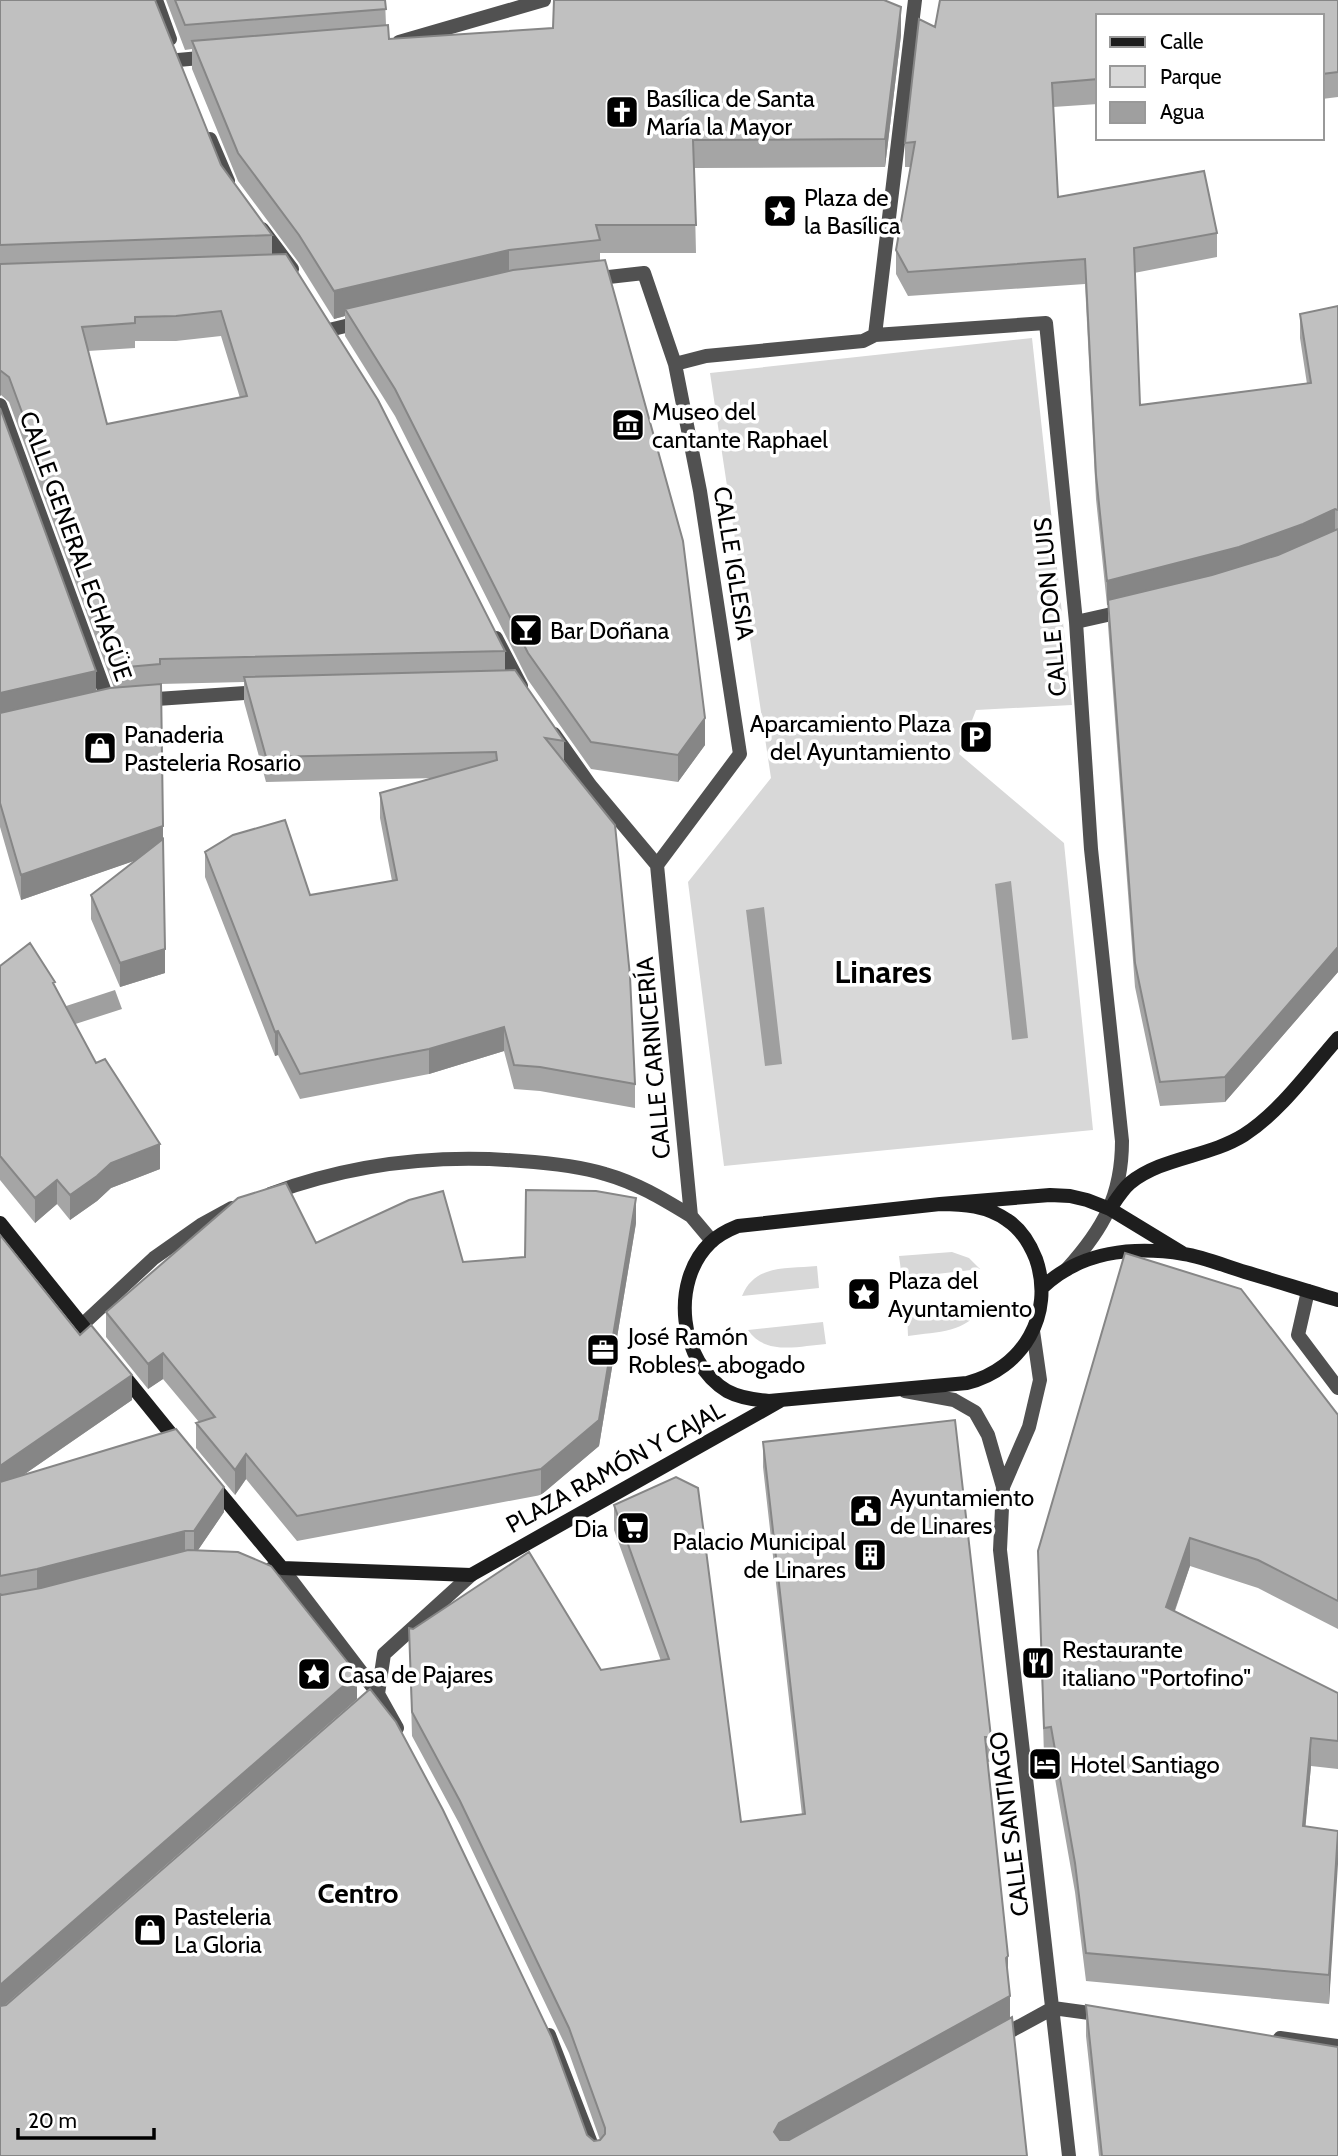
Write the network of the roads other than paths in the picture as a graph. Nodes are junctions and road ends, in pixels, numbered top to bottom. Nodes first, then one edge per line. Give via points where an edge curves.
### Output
1 (156, 0) edge
2 (544, 0) edge
3 (915, 0) edge
4 (386, 43) edge
5 (219, 57) edge
6 (204, 123) edge
7 (237, 196) edge
8 (253, 217) edge
9 (289, 272) edge
10 (578, 280) edge
11 (381, 317) edge
12 (330, 330) edge
13 (875, 335) junction
14 (675, 364) junction
15 (0, 405) edge
16 (1138, 608) edge
17 (1076, 622) junction
18 (492, 630) edge
19 (518, 689) edge
20 (280, 691) edge
21 (544, 719) edge
22 (657, 865) junction
23 (1338, 1038) edge
24 (940, 1204) junction
25 (1110, 1209) junction
26 (691, 1216) junction
27 (1, 1224) edge
28 (712, 1241) junction
29 (1184, 1254) junction
30 (1066, 1269) junction
31 (1043, 1287) junction
32 (1308, 1291) junction
33 (1338, 1300) edge
34 (82, 1325) junction
35 (1033, 1331) junction
36 (1338, 1388) edge
37 (903, 1391) junction
38 (782, 1401) junction
39 (186, 1452) edge
40 (204, 1473) edge
41 (1003, 1486) junction
42 (255, 1567) edge
43 (282, 1568) junction
44 (471, 1574) junction
45 (373, 1698) junction
46 (403, 1739) edge
47 (1054, 2008) junction
48 (1121, 2017) edge
49 (541, 2019) edge
50 (1270, 2037) edge
51 (1338, 2046) edge
52 (980, 2048) edge
53 (596, 2156) edge
54 (1069, 2156) edge

1 - 5 street via 181,66
2 - 4 street
3 - 13 street
6 - 7 street
8 - 9 street
10 - 14 street, CALLE IGLESIA via 644,273
11 - 12 street
13 - 14 street, CALLE DON LUIS via 863,341 706,356
13 - 17 street, CALLE DON LUIS via 1046,323
14 - 22 street, CALLE IGLESIA via 700,491 740,754
15 - 20 street, CALLE GENERAL ECHAGÜE via 104,704
16 - 17 street
17 - 25 street, CALLE DON LUIS via 1091,849 1122,1141 1120,1178
18 - 19 street
21 - 22 street via 590,785
22 - 26 street, CALLE CARNICERÍA
23 - 25 main road via 1246,1134 1145,1174 1126,1187
24 - 25 main road via 1050,1195 1079,1198
24 - 28 main road via 757,1222 738,1226
24 - 31 main road via 983,1208 1010,1222 1029,1243
25 - 29 main road
25 - 30 street
26 - 28 street
26 - 34 street via 646,1189 604,1173 547,1163 440,1158 381,1164 253,1200 201,1225 136,1274
27 - 34 main road
28 - 38 main road via 698,1261 685,1300 686,1328 695,1353 725,1390 758,1400
29 - 30 main road via 1105,1254
29 - 32 main road
30 - 31 main road
31 - 35 main road
32 - 33 main road
32 - 36 street via 1298,1335
34 - 39 main road
35 - 37 main road via 1016,1356 981,1380
35 - 41 street, CALLE SANTIAGO via 1040,1380 1029,1427
37 - 38 main road
37 - 41 street, CALLE SANTIAGO via 954,1400 975,1412 988,1435
38 - 44 main road, PLAZA RAMÓN Y CAJAL
40 - 43 main road
41 - 47 street, CALLE SANTIAGO via 999,1550
42 - 43 street
43 - 44 main road
43 - 45 street
44 - 45 street, PLAZA RAMÓN Y CAJAL via 384,1654
45 - 46 street
47 - 48 street
47 - 52 street
47 - 54 street, CALLE SANTIAGO
49 - 53 street
50 - 51 street

